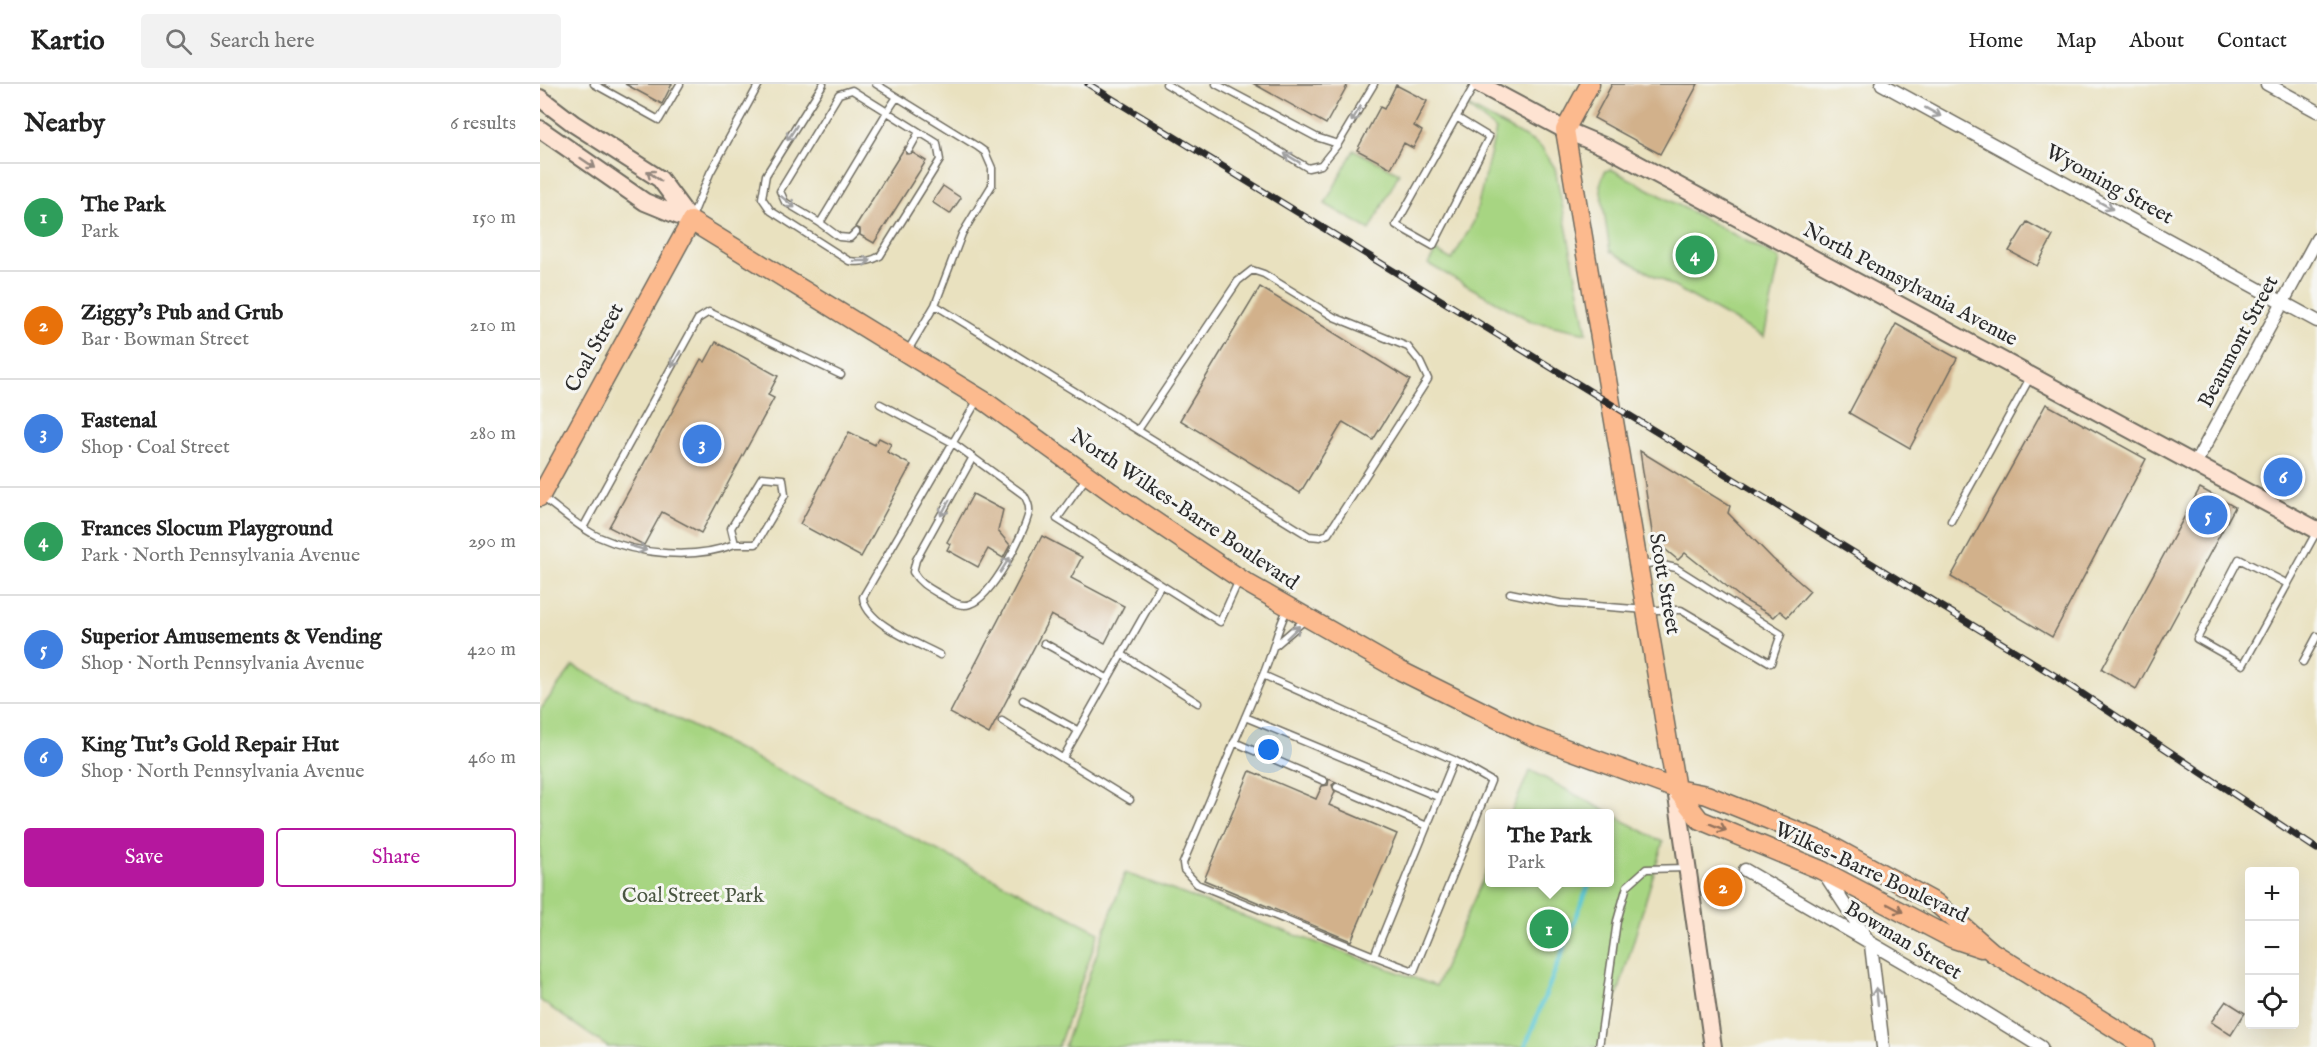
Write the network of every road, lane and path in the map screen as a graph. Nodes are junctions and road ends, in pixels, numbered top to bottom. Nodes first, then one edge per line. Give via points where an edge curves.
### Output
1 (594, 84) edge
2 (680, 84) edge
3 (759, 84) edge
4 (823, 84) edge
5 (876, 84) edge
6 (1166, 84) edge
7 (1216, 84) edge
8 (1374, 84) edge
9 (1477, 84) edge
10 (1590, 84) edge
11 (1882, 84) edge
12 (2267, 84) edge
13 (1500, 89) edge
14 (897, 97) junction
15 (540, 98) edge
16 (2317, 111) edge
17 (887, 112) junction
18 (1456, 117) junction
19 (540, 129) edge
20 (1565, 130) junction
21 (919, 132) junction
22 (1338, 144) junction
23 (909, 150) dead end
24 (691, 221) junction
25 (820, 224) junction
26 (856, 232) dead end
27 (2317, 239) edge
28 (2283, 302) junction
29 (935, 305) junction
30 (2317, 321) edge
31 (906, 352) junction
32 (841, 375) dead end
33 (2032, 376) junction
34 (979, 398) junction
35 (880, 404) dead end
36 (1138, 430) junction
37 (953, 443) junction
38 (973, 457) junction
39 (2195, 464) junction
40 (1088, 475) junction
41 (540, 497) edge
42 (1951, 521) dead end
43 (584, 526) junction
44 (2317, 531) edge
45 (735, 544) junction
46 (1638, 565) junction
47 (1240, 578) junction
48 (2288, 584) junction
49 (1161, 585) junction
50 (1510, 593) dead end
51 (1288, 606) junction
52 (1646, 610) junction
53 (1308, 617) junction
54 (2317, 636) edge
55 (1044, 643) dead end
56 (1276, 645) junction
57 (1121, 654) junction
58 (940, 655) dead end
59 (2302, 662) dead end
60 (1263, 675) junction
61 (1107, 678) junction
62 (1023, 700) dead end
63 (1198, 703) dead end
64 (1245, 717) junction
65 (1002, 721) dead end
66 (1077, 730) junction
67 (1234, 742) junction
68 (1063, 758) junction
69 (1454, 760) junction
70 (1324, 781) dead end
71 (1337, 787) dead end
72 (1676, 789) junction
73 (1438, 797) junction
74 (1130, 800) dead end
75 (1426, 826) junction
76 (1687, 868) junction
77 (1745, 870) dead end
78 (1821, 870) junction
79 (1872, 945) junction
80 (1992, 952) junction
81 (1374, 956) junction
82 (1599, 1047) edge
83 (1713, 1047) edge
84 (1883, 1047) edge
85 (2041, 1047) edge
86 (2145, 1047) edge

1 - 2 lane via 659,120
3 - 24 lane via 710,173
4 -> 21 lane via 766,175 762,198 771,211 849,261 866,262 880,256 940,160 937,143
5 - 14 lane
22 -> 6 lane via 1321,165 1308,168
7 - 22 lane via 1316,137
8 -> 22 lane
9 - 13 street, North Pennsylvania Avenue
9 - 18 lane
10 - 20 main road
11 -> 28 street, Wyoming Street
12 - 16 street
13 - 20 street, North Pennsylvania Avenue
14 - 17 lane
14 - 29 lane via 985,152 992,168 992,185 962,234
24 -> 15 street, North Wilkes-Barre Boulevard via 660,179
17 - 21 lane
17 - 25 lane
17 -> 25 lane via 852,90 842,91 780,191 785,202
18 - 18 lane via 1396,225 1433,246 1489,137
19 -> 24 street, North Wilkes-Barre Boulevard via 645,202
20 - 33 street, North Pennsylvania Avenue via 1608,148
20 - 46 main road, Scott Street
21 - 23 lane
24 - 31 main road, North Wilkes-Barre Boulevard
24 - 41 main road, Coal Street
25 - 26 lane via 839,237 850,238
27 - 28 street, Beaumont Street
28 - 30 street, Wyoming Street
28 - 39 street, Beaumont Street
29 - 31 lane
29 - 36 lane
31 - 34 main road, North Wilkes-Barre Boulevard
32 -> 43 lane via 709,312 698,319
33 - 39 street, North Pennsylvania Avenue
33 - 42 lane
34 - 37 lane
34 - 40 main road, North Wilkes-Barre Boulevard
35 - 37 lane
36 - 36 lane via 1309,536 1320,537 1328,534 1428,380 1408,347 1334,317 1264,273 1252,270 1238,281
37 - 38 lane
37 - 58 lane via 863,597 870,614 884,625
38 -> 38 lane via 913,572 919,582 957,604 968,605 979,600 1008,562 1029,511 1024,495
39 - 44 street, North Pennsylvania Avenue
40 - 47 main road, North Wilkes-Barre Boulevard
40 - 49 lane via 1057,519
41 - 43 lane
43 -> 45 lane via 599,537 654,552 714,553
44 - 48 lane
45 - 45 lane via 756,544 785,495 783,479 762,477 731,528
46 - 52 main road, Scott Street
46 - 52 lane via 1654,563 1676,568 1781,634 1771,663 1681,610
47 - 49 lane via 1220,622
47 - 51 main road, North Wilkes-Barre Boulevard
48 - 48 lane via 2243,665 2197,639 2239,559
49 - 57 lane
50 - 52 lane via 1560,603
51 - 53 main road, North Wilkes-Barre Boulevard
51 - 56 lane via 1275,634
52 - 72 main road, Scott Street
56 -> 53 lane
53 - 72 main road, North Wilkes-Barre Boulevard via 1401,671 1532,735
54 - 59 lane
55 - 61 lane
56 - 60 lane
57 - 61 lane
57 - 63 lane
60 - 64 lane
60 - 69 lane
61 - 66 lane
62 - 66 lane
64 - 67 lane
64 - 73 lane
65 - 68 lane
66 - 68 lane
67 - 70 lane
67 - 81 lane via 1183,862 1188,876 1197,884
68 - 74 lane
69 - 73 lane
69 - 81 lane via 1491,781 1414,971
71 - 75 lane
72 - 76 street, Scott Street
72 -> 78 main road, Wilkes-Barre Boulevard via 1700,820
72 - 80 main road, Wilkes-Barre Boulevard via 1707,795 1824,842 1936,903
73 - 75 lane
75 - 81 lane
76 - 82 lane via 1646,869 1627,886 1617,921
76 - 83 street, Scott Street
77 - 79 street, Bowman Street
78 - 79 street
78 -> 80 main road, Wilkes-Barre Boulevard via 1952,938
84 -> 79 street
79 - 85 street, Bowman Street
80 - 86 main road, Wilkes-Barre Boulevard

